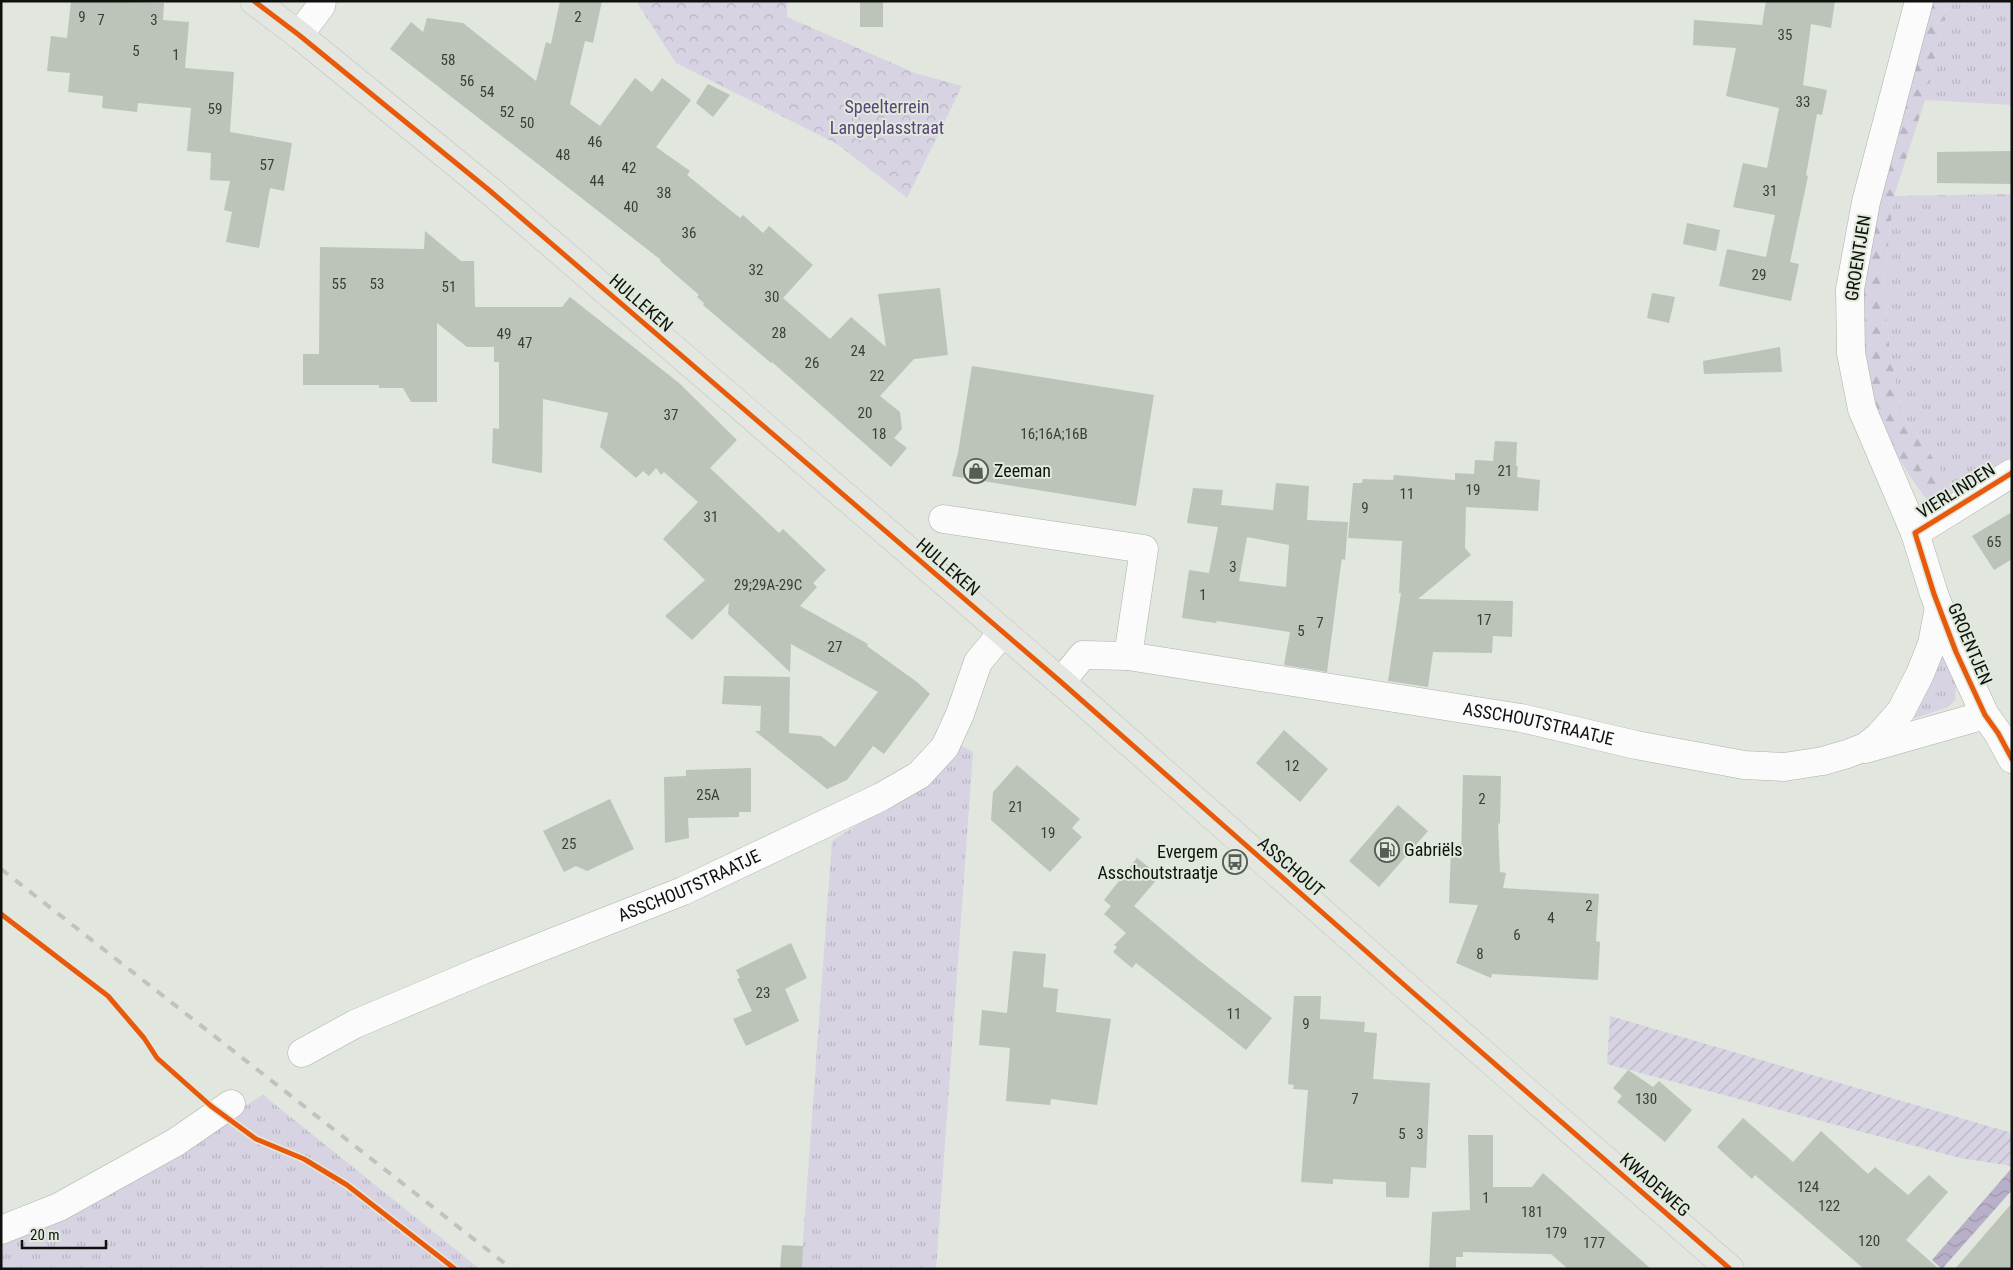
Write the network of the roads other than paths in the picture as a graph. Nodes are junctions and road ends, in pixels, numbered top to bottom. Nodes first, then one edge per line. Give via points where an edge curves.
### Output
1 (254, 1) edge
2 (322, 1) edge
3 (1919, 1) edge
4 (299, 35) junction
5 (2012, 473) edge
6 (943, 519) dead end
7 (1915, 533) junction
8 (1939, 607) junction
9 (1004, 632) junction
10 (1128, 656) junction
11 (1062, 682) junction
12 (1986, 715) junction
13 (1847, 754) junction
14 (2012, 759) edge
15 (302, 1053) dead end
16 (231, 1104) dead end
17 (1561, 1121) joint
18 (1, 1230) edge
19 (1730, 1269) edge

1 - 4 main road, HULLEKEN
2 - 4 street
3 - 7 street, GROENTJEN via 1866,202 1850,290 1849,327 1862,409
4 - 9 main road, HULLEKEN via 488,190
5 - 7 street, VIERLINDEN
6 - 10 street via 1144,549
7 - 8 street, GROENTJEN
8 - 12 street, GROENTJEN
8 - 13 street, ASSCHOUTSTRAATJE via 1932,644 1901,711 1878,737
9 - 11 main road, ASSCHOUT
9 - 15 street, ASSCHOUTSTRAATJE via 978,662 945,748 919,775 881,797 683,891 354,1024
10 - 11 street, ASSCHOUTSTRAATJE via 1083,655
10 - 13 street, ASSCHOUTSTRAATJE via 1521,718 1636,745 1744,765 1784,767
11 - 17 main road, ASSCHOUT
12 - 13 street
12 - 14 street, GROENTJEN
16 - 18 street via 176,1142 59,1207
17 - 19 main road, KWADEWEG

